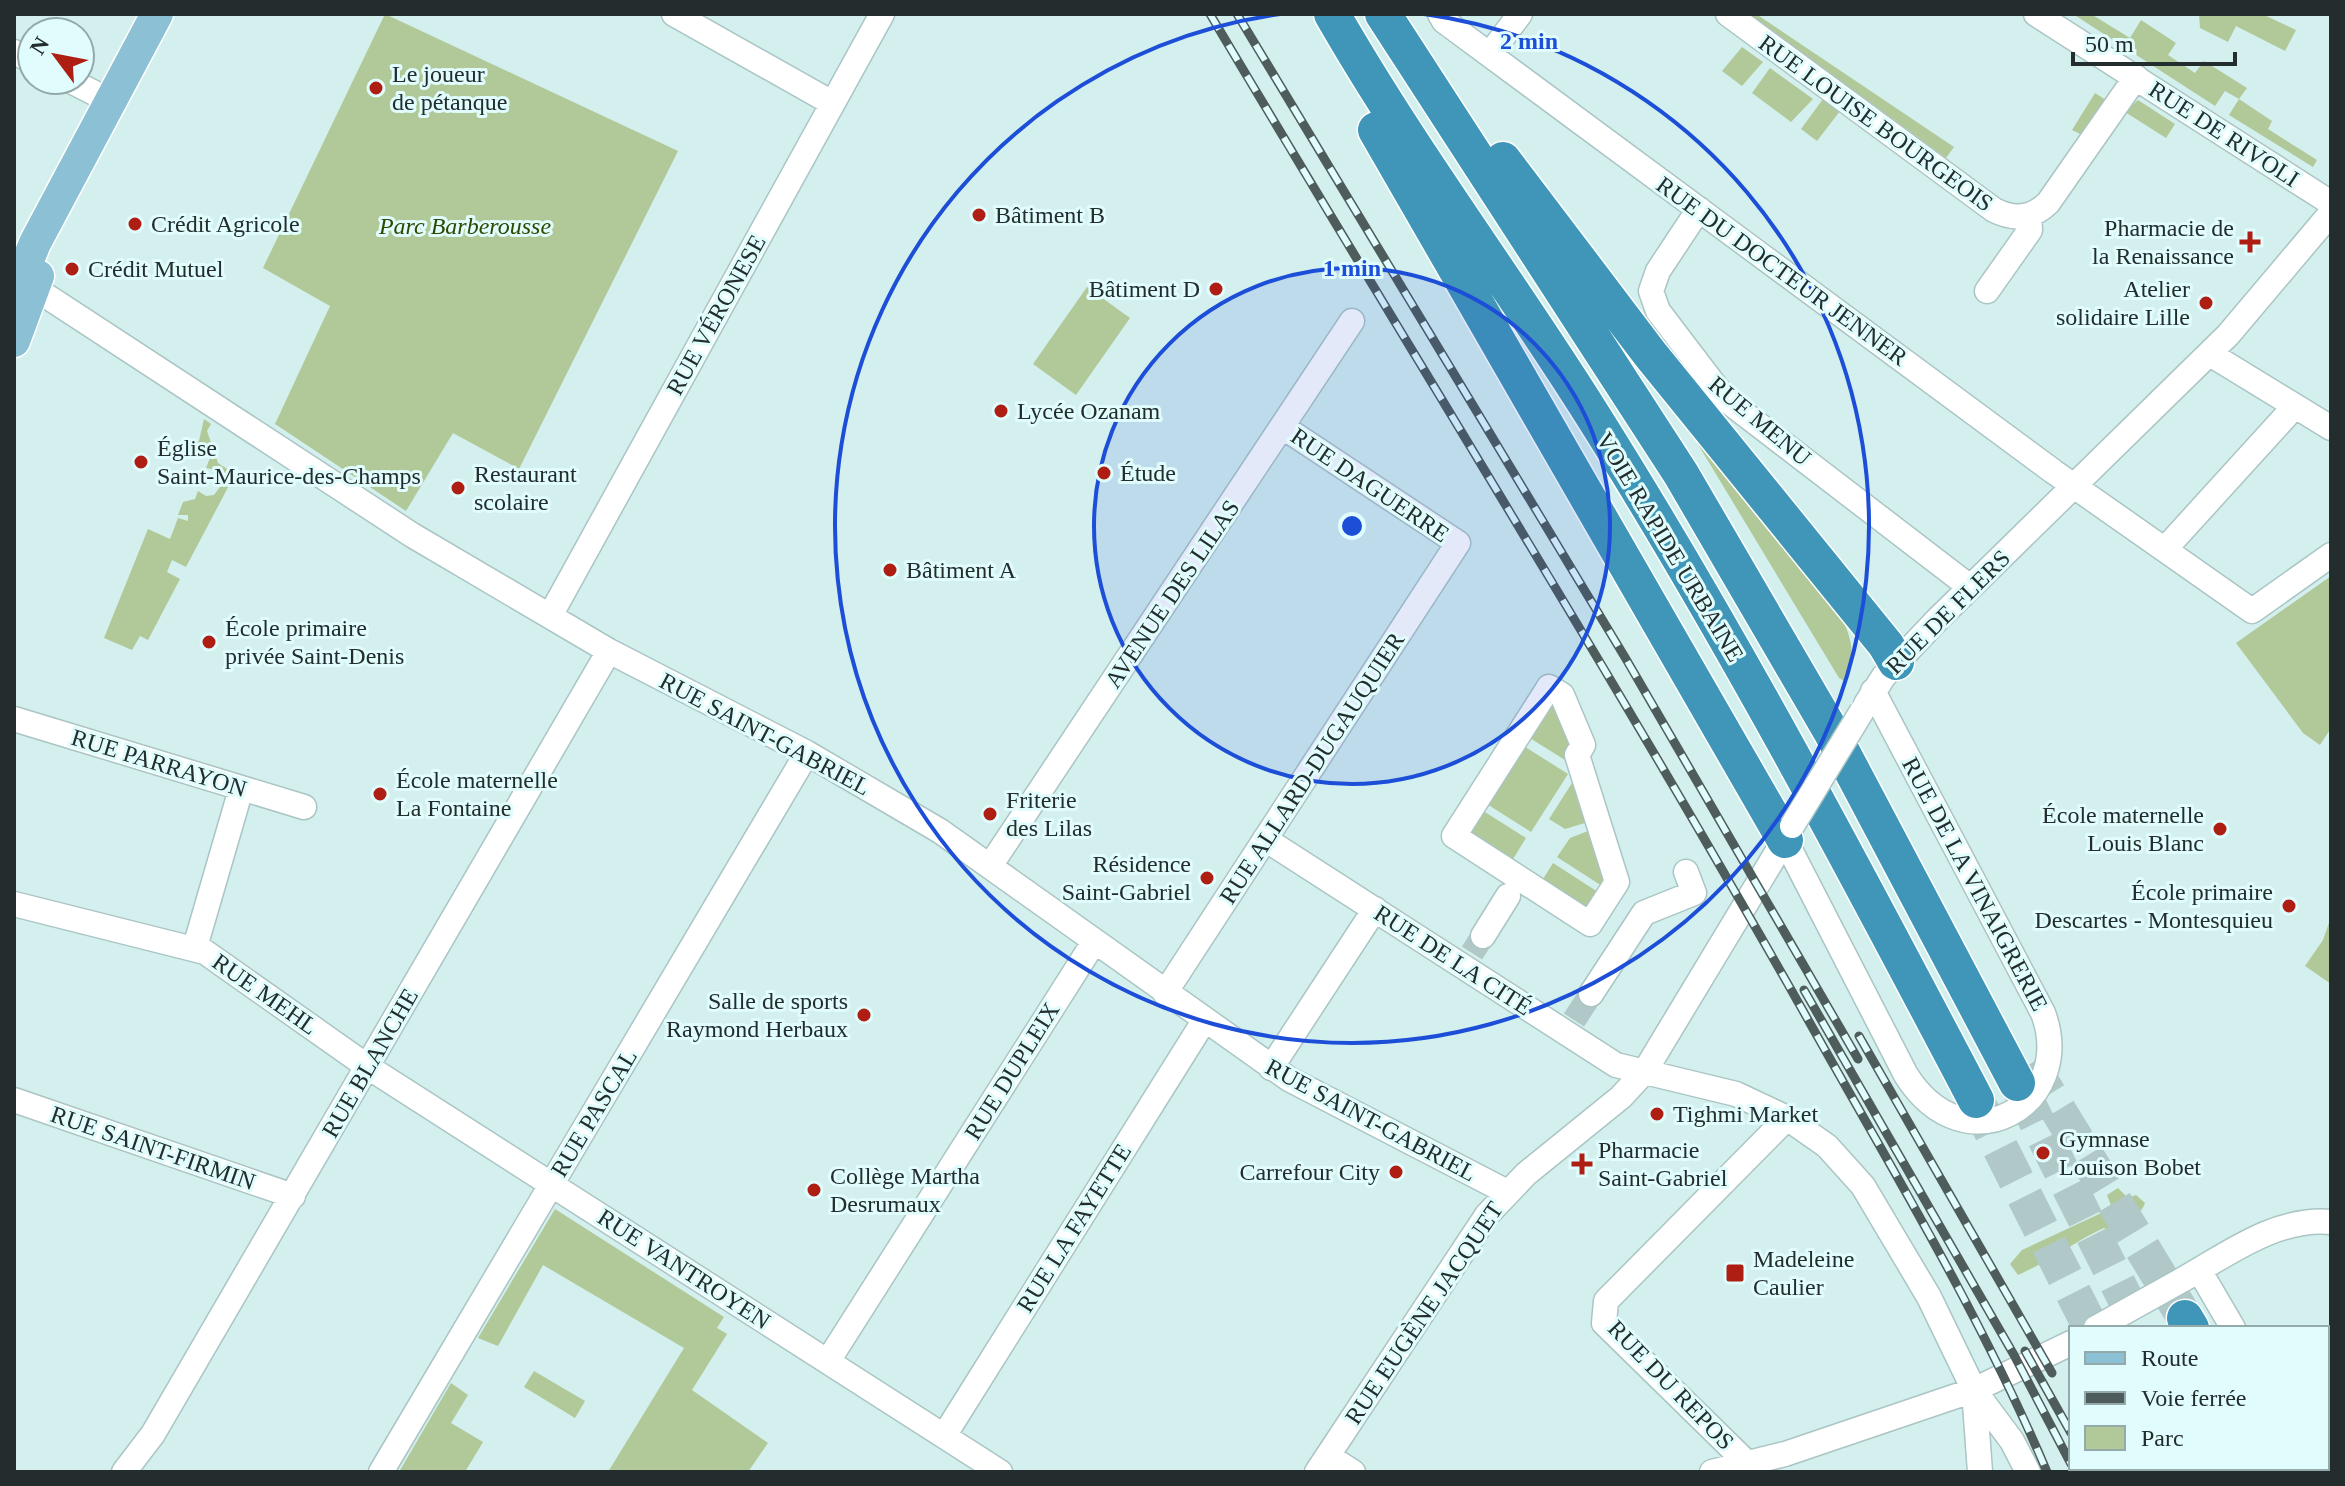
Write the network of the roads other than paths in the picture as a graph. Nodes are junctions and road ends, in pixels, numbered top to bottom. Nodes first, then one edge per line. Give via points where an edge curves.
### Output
1 (157, 14) edge
2 (674, 14) edge
3 (882, 14) edge
4 (1330, 14) edge
5 (1383, 14) edge
6 (1440, 14) edge
7 (1520, 14) edge
8 (1728, 14) edge
9 (2036, 14) edge
10 (1407, 52) junction
11 (1490, 54) junction
12 (2136, 77) junction
13 (96, 94) edge
14 (110, 101) junction
15 (832, 103) junction
16 (2331, 203) edge
17 (1699, 209) junction
18 (2331, 213) edge
19 (2029, 216) junction
20 (1987, 291) dead end
21 (19, 292) edge
22 (1352, 321) dead end
23 (14, 341) edge
24 (2210, 354) junction
25 (2295, 406) junction
26 (1283, 427) junction
27 (2331, 428) edge
28 (2076, 487) junction
29 (1458, 543) joint
30 (2165, 549) junction
31 (2331, 555) edge
32 (1970, 587) junction
33 (550, 616) junction
34 (609, 651) junction
35 (1896, 662) junction
36 (1868, 701) junction
37 (14, 719) edge
38 (807, 753) junction
39 (241, 789) junction
40 (304, 807) dead end
41 (1788, 833) junction
42 (1265, 839) junction
43 (990, 866) junction
44 (1686, 872) dead end
45 (1515, 886) junction
46 (14, 904) edge
47 (1375, 909) junction
48 (1094, 942) junction
49 (195, 947) junction
50 (1473, 952) junction
51 (1165, 993) junction
52 (1591, 994) tunnel mouth
53 (1204, 1021) junction
54 (368, 1067) junction
55 (1271, 1068) junction
56 (1645, 1071) junction
57 (2024, 1074) tunnel mouth
58 (14, 1100) edge
59 (1976, 1100) tunnel mouth
60 (1787, 1118) junction
61 (552, 1184) junction
62 (1507, 1192) junction
63 (293, 1196) junction
64 (2331, 1222) edge
65 (2190, 1275) junction
66 (2100, 1326) edge
67 (2231, 1326) edge
68 (2061, 1348) edge
69 (828, 1361) junction
70 (1974, 1390) junction
71 (944, 1436) junction
72 (1792, 1463) edge
73 (1323, 1464) edge
74 (1748, 1464) junction
75 (124, 1472) edge
76 (381, 1472) edge
77 (1000, 1472) edge
78 (1353, 1472) edge
79 (1712, 1472) edge
80 (1980, 1472) edge
81 (2028, 1472) edge

1 - 14 main road
2 - 15 street
3 - 15 street, RUE VÉRONESE
4 - 41 highway via 1371,121
4 - 59 highway, VOIE RAPIDE URBAINE via 1662,530 1819,801
5 - 10 highway, VOIE RAPIDE URBAINE
6 - 11 street, RUE DU DOCTEUR JENNER
7 - 11 street
8 - 19 street, RUE LOUISE BOURGEOIS via 1994,210 2005,216
9 - 12 street, RUE DE RIVOLI
10 - 35 highway via 1486,137 1613,307
10 - 57 highway, VOIE RAPIDE URBAINE via 1681,474
11 - 17 street, RUE DU DOCTEUR JENNER
12 - 16 street, RUE DE RIVOLI
12 - 19 street via 2048,203
13 - 14 street
14 - 21 main road
15 - 33 street, RUE VÉRONESE
17 - 28 street, RUE DU DOCTEUR JENNER
17 - 32 street, RUE MENU via 1658,271 1651,291 1658,311 1725,399
18 - 24 street, RUE DE FLERS
19 - 20 street via 2030,230
21 - 23 main road
21 - 33 street, RUE SAINT-GABRIEL via 54,301 381,515
22 - 26 street, AVENUE DES LILAS
24 - 25 street
24 - 28 street, RUE DE FLERS
25 - 27 street
25 - 30 street
26 - 29 street, RUE DAGUERRE
26 - 43 street, AVENUE DES LILAS
28 - 30 street, RUE DU DOCTEUR JENNER
28 - 32 street, RUE DE FLERS
29 - 42 street, RUE ALLARD-DUGAUQUIER
30 - 31 street, RUE DU DOCTEUR JENNER via 2252,611
32 - 35 street, RUE DE FLERS
33 - 34 street, RUE SAINT-GABRIEL
34 - 38 street, RUE SAINT-GABRIEL
34 - 54 street, RUE BLANCHE
35 - 36 street, RUE DE FLERS
36 - 41 street, RUE DE FLERS, bridge
36 - 41 street, RUE DE LA VINAIGRERIE via 2043,1013 2049,1053 2042,1080 2028,1101 2003,1116 1974,1122 1947,1117 1924,1099 1906,1075
37 - 39 street, RUE PARRAYON
38 - 43 street, RUE SAINT-GABRIEL
38 - 61 street, RUE PASCAL
39 - 40 street, RUE PARRAYON
39 - 49 street
41 - 56 street, RUE DE FLERS
42 - 47 street, RUE DE LA CITÉ
42 - 51 street, RUE ALLARD-DUGAUQUIER
43 - 48 street, RUE SAINT-GABRIEL
44 - 52 street via 1694,893 1644,913
45 - 45 street via 1454,836 1549,687 1562,695 1583,745 1577,755 1617,882 1590,924
45 - 50 street
46 - 49 street, RUE MEHL
47 - 50 street, RUE DE LA CITÉ
47 - 55 street
48 - 51 street, RUE SAINT-GABRIEL
48 - 69 street, RUE DUPLEIX
49 - 54 street, RUE MEHL
50 - 56 street, RUE DE LA CITÉ via 1616,1065
51 - 53 street, RUE SAINT-GABRIEL
53 - 55 street, RUE SAINT-GABRIEL
53 - 71 street, RUE LA FAYETTE
54 - 61 street, RUE VANTROYEN
54 - 63 street, RUE BLANCHE
55 - 62 street, RUE SAINT-GABRIEL
56 - 60 street via 1736,1094
56 - 62 street, RUE EUGÈNE JACQUET
58 - 63 street, RUE SAINT-FIRMIN
60 - 70 street via 1827,1146 1863,1186 1929,1297
60 - 74 street, RUE DU REPOS via 1606,1301 1604,1323
61 - 69 street, RUE VANTROYEN
61 - 76 street, RUE PASCAL
62 - 73 street, RUE EUGÈNE JACQUET via 1458,1257
63 - 75 street, RUE BLANCHE via 153,1434
64 - 65 street via 2278,1228
65 - 66 street, bridge
65 - 67 street
68 - 70 street
69 - 71 street, RUE VANTROYEN
70 - 72 street
70 - 80 street
70 - 81 street
71 - 77 street, RUE VANTROYEN
72 - 74 street
73 - 78 street
74 - 79 street

